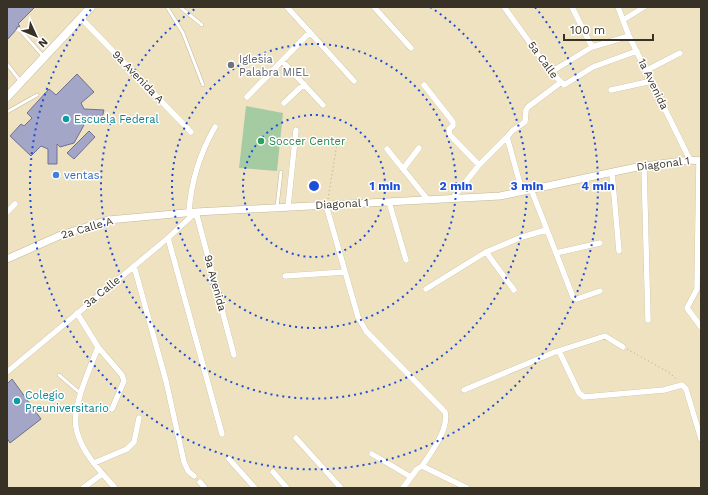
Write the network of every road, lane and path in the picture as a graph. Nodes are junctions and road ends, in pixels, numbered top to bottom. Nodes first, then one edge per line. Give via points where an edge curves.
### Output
1 (91, 7) edge
2 (167, 7) edge
3 (180, 7) edge
4 (287, 7) edge
5 (374, 7) edge
6 (504, 7) edge
7 (572, 7) edge
8 (618, 7) edge
9 (644, 7) edge
10 (83, 20) junction
11 (623, 20) junction
12 (202, 25) dead end
13 (19, 29) dead end
14 (310, 32) junction
15 (629, 36) junction
16 (592, 46) junction
17 (411, 48) dead end
18 (637, 51) junction
19 (680, 53) dead end
20 (44, 57) junction
21 (283, 62) junction
22 (7, 64) edge
23 (646, 70) junction
24 (552, 72) junction
25 (354, 81) dead end
26 (652, 81) junction
27 (21, 82) junction
28 (304, 84) junction
29 (560, 84) junction
30 (203, 85) dead end
31 (424, 85) dead end
32 (611, 90) dead end
33 (36, 95) dead end
34 (7, 96) edge
35 (247, 97) dead end
36 (284, 103) dead end
37 (323, 105) dead end
38 (7, 112) edge
39 (215, 127) dead end
40 (296, 130) dead end
41 (190, 132) dead end
42 (507, 137) junction
43 (337, 144) dead end
44 (419, 148) dead end
45 (387, 149) dead end
46 (690, 160) junction
47 (700, 161) edge
48 (479, 165) junction
49 (644, 166) junction
50 (402, 169) junction
51 (281, 172) dead end
52 (612, 172) junction
53 (532, 189) junction
54 (522, 191) junction
55 (453, 198) junction
56 (428, 200) junction
57 (389, 202) junction
58 (15, 204) dead end
59 (327, 205) junction
60 (277, 207) junction
61 (288, 207) junction
62 (7, 212) edge
63 (192, 212) junction
64 (546, 230) junction
65 (168, 238) junction
66 (600, 243) dead end
67 (619, 251) dead end
68 (486, 252) junction
69 (556, 253) junction
70 (7, 259) edge
71 (406, 260) dead end
72 (134, 266) junction
73 (345, 272) junction
74 (285, 276) dead end
75 (426, 289) dead end
76 (514, 290) dead end
77 (600, 291) dead end
78 (77, 313) junction
79 (648, 320) dead end
80 (701, 327) edge
81 (98, 347) junction
82 (623, 347) joint
83 (559, 351) junction
84 (234, 355) dead end
85 (7, 372) edge
86 (59, 375) dead end
87 (682, 385) junction
88 (464, 390) dead end
89 (82, 395) junction
90 (112, 409) dead end
91 (138, 418) dead end
92 (222, 434) dead end
93 (296, 438) dead end
94 (701, 439) edge
95 (372, 454) dead end
96 (229, 459) dead end
97 (94, 463) junction
98 (422, 466) junction
99 (273, 472) dead end
100 (102, 474) junction
101 (194, 476) dead end
102 (411, 477) junction
103 (200, 482) dead end
104 (83, 488) edge
105 (115, 488) edge
106 (205, 488) edge
107 (255, 488) edge
108 (287, 488) edge
109 (341, 488) edge
110 (403, 488) edge
111 (467, 488) edge

1 - 10 main road
2 - 30 lane via 183,33
3 - 12 lane
4 - 14 street
5 - 17 street
6 - 24 street, 5a Calle
7 - 16 street
8 - 11 street, 1a Avenida
9 - 11 street
10 - 20 main road
10 - 41 street, 9a Avenida A
11 - 15 street, 1a Avenida
13 - 20 lane
14 - 21 street
14 - 25 street
15 - 16 street
15 - 18 street, 1a Avenida
16 - 24 street
18 - 23 street, 1a Avenida
18 - 29 street, 5a Calle via 593,67 566,85
19 - 23 street
20 - 27 main road
21 - 28 street
21 - 35 street
22 - 27 lane
23 - 26 street, 1a Avenida
24 - 29 street, 5a Calle
26 - 32 street
26 - 46 street, 1a Avenida
27 - 34 main road
28 - 36 street
28 - 37 street
29 - 42 street via 528,107 525,122
31 - 48 street via 453,122 449,129 450,135
33 - 38 lane
39 - 63 street via 204,146 190,196
40 - 61 street
42 - 48 street
42 - 54 street
43 - 59 path
44 - 50 street
45 - 50 street
46 - 47 street, Diagonal 1
46 - 49 street, Diagonal 1
47 - 80 street via 697,289 687,308
48 - 55 street
49 - 52 street, Diagonal 1
49 - 79 street
50 - 56 street
51 - 60 lane
52 - 53 street, Diagonal 1
52 - 67 street
53 - 54 street, Diagonal 1
53 - 64 street
54 - 55 street, Diagonal 1 via 500,196
55 - 56 street, Diagonal 1
56 - 57 street, Diagonal 1
57 - 59 street, Diagonal 1
57 - 71 street
58 - 62 street
59 - 61 street, Diagonal 1
59 - 73 street
60 - 61 street, Diagonal 1
60 - 63 street, Diagonal 1
63 - 65 street, 3a Calle
63 - 70 street, 2a Calle A via 108,220 61,235
63 - 84 street, 9a Avenida
64 - 68 street
64 - 69 street
65 - 72 street, 3a Calle
65 - 92 street
66 - 69 street
68 - 75 street
68 - 76 street
69 - 77 street via 573,297 577,299
72 - 78 street, 3a Calle
72 - 101 street via 166,381 184,462
73 - 74 street
73 - 98 street via 358,317 366,331 445,412 447,421 444,430
78 - 81 street
78 - 85 street, 3a Calle
81 - 89 street
81 - 90 street via 122,375 124,381
82 - 83 street via 605,336
82 - 87 path via 670,373
83 - 87 street via 579,393 584,397 664,390
83 - 88 street
86 - 89 lane
87 - 94 street via 686,389
89 - 97 street via 76,412 76,432
91 - 97 street via 134,442 128,449
93 - 109 street
95 - 102 street
96 - 107 street
97 - 100 street
98 - 102 street
98 - 111 street
99 - 108 street
100 - 104 street
100 - 105 street
102 - 110 street
103 - 106 street

